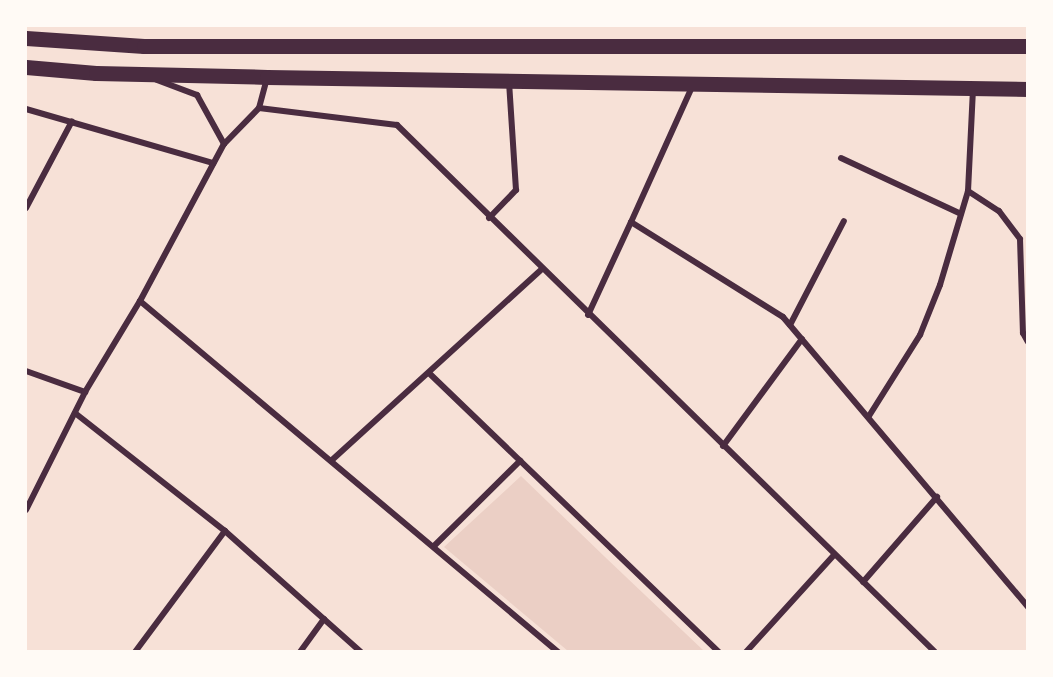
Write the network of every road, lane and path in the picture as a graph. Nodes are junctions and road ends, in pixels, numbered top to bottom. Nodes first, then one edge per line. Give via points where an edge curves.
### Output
1 (26, 39) edge
2 (1028, 46) edge
3 (26, 67) edge
4 (143, 74) junction
5 (267, 77) junction
6 (509, 82) junction
7 (692, 87) junction
8 (973, 89) junction
9 (1028, 89) edge
10 (259, 108) junction
11 (26, 109) edge
12 (72, 122) junction
13 (224, 144) junction
14 (841, 158) dead end
15 (213, 163) junction
16 (968, 191) junction
17 (26, 208) edge
18 (961, 214) junction
19 (489, 218) junction
20 (844, 221) dead end
21 (631, 222) junction
22 (541, 270) junction
23 (140, 301) junction
24 (588, 315) junction
25 (790, 325) junction
26 (802, 339) junction
27 (1028, 342) edge
28 (26, 371) edge
29 (430, 374) junction
30 (85, 392) junction
31 (75, 413) junction
32 (869, 416) junction
33 (723, 446) junction
34 (332, 460) junction
35 (520, 461) junction
36 (938, 496) junction
37 (26, 510) edge
38 (225, 531) junction
39 (435, 545) junction
40 (834, 555) junction
41 (863, 582) junction
42 (1028, 607) edge
43 (324, 619) junction
44 (135, 651) edge
45 (300, 651) edge
46 (361, 651) edge
47 (558, 651) edge
48 (719, 651) edge
49 (746, 651) edge
50 (934, 651) edge

1 - 2 highway via 144,46
3 - 4 highway
4 - 5 highway
4 - 13 street via 197,95
5 - 6 highway
5 - 10 street
6 - 7 highway
6 - 19 street via 516,190
7 - 8 highway
7 - 21 street
8 - 9 highway
8 - 16 street
10 - 13 street
10 - 19 street via 397,125
11 - 12 street
12 - 15 street
12 - 17 street
13 - 15 street
14 - 18 street
15 - 23 street
16 - 18 street
16 - 27 street via 999,211 1020,239 1023,333
18 - 32 street via 920,335
19 - 22 street
20 - 25 street
21 - 24 street
21 - 25 street
22 - 24 street
22 - 29 street
23 - 30 street
23 - 34 street
24 - 33 street
25 - 26 street
26 - 32 street
26 - 33 street
28 - 30 street
29 - 34 street
29 - 35 street
30 - 31 street
31 - 37 street
31 - 38 street
32 - 36 street
33 - 40 street
34 - 39 street
35 - 39 street
35 - 48 street
36 - 41 street
36 - 42 street
38 - 43 street
38 - 44 street
39 - 47 street
40 - 41 street
40 - 49 street
41 - 50 street
43 - 45 street
43 - 46 street

